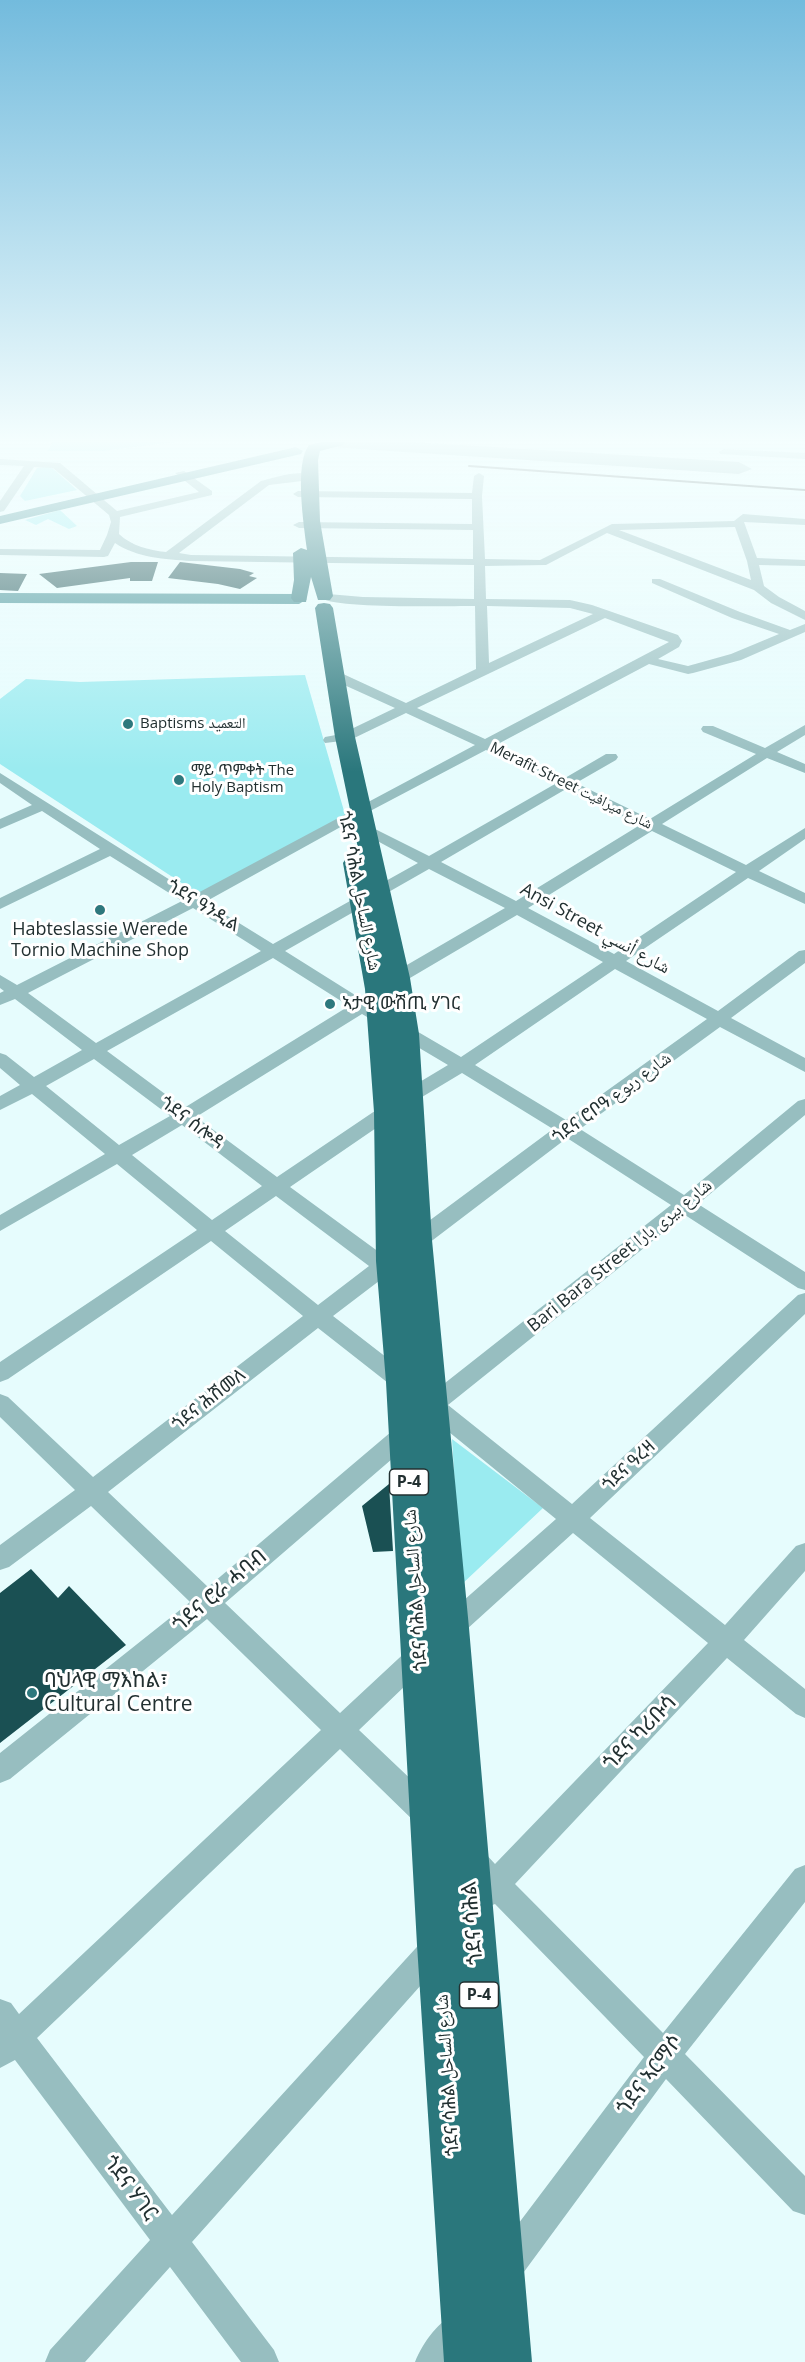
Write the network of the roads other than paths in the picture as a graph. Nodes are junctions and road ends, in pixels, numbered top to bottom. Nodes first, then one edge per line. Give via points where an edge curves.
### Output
1 (11, 552) edge
2 (105, 552) edge
3 (156, 552) edge
4 (173, 552) edge
5 (308, 552) edge
6 (480, 552) edge
7 (560, 552) edge
8 (667, 552) edge
9 (750, 552) edge
10 (169, 555) junction
11 (309, 560) junction
12 (753, 561) junction
13 (481, 562) junction
14 (805, 563) edge
15 (656, 581) dead end
16 (758, 587) junction
17 (0, 598) edge
18 (0, 602) edge
19 (313, 602) junction
20 (480, 602) junction
21 (765, 604) junction
22 (603, 614) junction
23 (736, 615) junction
24 (805, 616) edge
25 (805, 628) edge
26 (790, 634) junction
27 (647, 660) junction
28 (483, 673) junction
29 (336, 676) junction
30 (405, 708) junction
31 (708, 729) dead end
32 (805, 729) edge
33 (337, 738) junction
34 (486, 745) junction
35 (766, 753) junction
36 (611, 757) dead end
37 (805, 769) edge
38 (0, 777) edge
39 (565, 783) junction
40 (44, 805) junction
41 (357, 819) junction
42 (0, 825) edge
43 (652, 826) junction
44 (805, 832) edge
45 (111, 850) junction
46 (427, 862) junction
47 (746, 873) junction
48 (371, 895) junction
49 (805, 899) edge
50 (195, 901) junction
51 (0, 904) edge
52 (517, 908) junction
53 (274, 950) junction
54 (805, 956) edge
55 (615, 962) junction
56 (0, 980) edge
57 (8, 996) edge
58 (385, 1004) junction
59 (720, 1020) junction
60 (93, 1052) junction
61 (0, 1059) edge
62 (462, 1065) junction
63 (805, 1066) edge
64 (34, 1085) junction
65 (0, 1104) edge
66 (399, 1104) junction
67 (805, 1105) edge
68 (184, 1116) junction
69 (568, 1130) junction
70 (118, 1154) junction
71 (277, 1187) junction
72 (683, 1206) junction
73 (0, 1224) edge
74 (213, 1230) junction
75 (417, 1240) junction
76 (387, 1264) junction
77 (805, 1282) edge
78 (805, 1301) edge
79 (316, 1316) junction
80 (0, 1372) edge
81 (402, 1382) junction
82 (0, 1403) edge
83 (433, 1406) junction
84 (406, 1433) junction
85 (91, 1493) junction
86 (573, 1518) junction
87 (805, 1554) edge
88 (0, 1559) edge
89 (206, 1604) junction
90 (451, 1628) junction
91 (726, 1642) junction
92 (420, 1656) junction
93 (805, 1705) edge
94 (340, 1732) junction
95 (0, 1770) edge
96 (431, 1818) junction
97 (805, 1879) edge
98 (478, 1883) junction
99 (438, 1945) junction
100 (6, 2034) edge
101 (663, 2056) junction
102 (805, 2199) edge
103 (171, 2242) junction
104 (501, 2275) junction
105 (467, 2320) junction
106 (62, 2362) edge
107 (262, 2362) edge
108 (432, 2362) edge
109 (469, 2362) edge
110 (507, 2362) edge

1 - 2 street
3 - 10 street
4 - 10 street
5 - 11 highway
6 - 13 street
7 - 13 street via 548,561
8 - 16 street
9 - 12 street
10 - 11 street
11 - 13 street
11 - 19 highway
11 - 19 highway via 303,580
12 - 14 street
12 - 16 street
13 - 20 street
15 - 23 street
16 - 21 street
17 - 19 main road
18 - 19 main road
19 - 20 street
19 - 29 highway, ጎደና ሳሕል شارع الساحل / P-4
19 - 33 highway, ጎደና ሳሕል شارع الساحل / P-4 via 310,622
20 - 22 street via 570,604
20 - 28 street
21 - 23 street
21 - 24 street
22 - 27 street via 674,639 675,644
22 - 28 street
23 - 26 street
25 - 26 street
26 - 27 street via 736,657 688,670
27 - 34 street
28 - 30 street
29 - 30 street, Merafit Street شارع ميرافيت
29 - 33 highway, ጎደና ሳሕል شارع الساحل / P-4
30 - 33 street
30 - 34 street, Merafit Street شارع ميرافيت
31 - 35 street
32 - 35 street
33 - 41 highway, ጎደና ሳሕል شارع الساحل / P-4
34 - 39 street, Merafit Street شارع ميرافيت
34 - 41 street
35 - 37 street
35 - 43 street
36 - 39 street
38 - 40 street, ጎደና ዓንዲል
39 - 43 street, Merafit Street شارع ميرافيت
39 - 46 street
40 - 42 street
40 - 45 street, ጎደና ዓንዲል
41 - 46 street, Ansi Street شارع أنسي
41 - 48 highway, ጎደና ሳሕል شارع الساحل / P-4
41 - 50 street
43 - 47 street, Merafit Street شارع ميرافيت
43 - 52 street
44 - 47 street
45 - 50 street, ጎደና ዓንዲል
45 - 51 street
46 - 48 street
46 - 52 street, Ansi Street شارع أنسي
47 - 49 street, Merafit Street شارع ميرافيت
47 - 55 street
48 - 53 street
48 - 58 highway, ጎደና ሳሕል شارع الساحل / P-4
50 - 53 street, ጎደና ዓንዲል
50 - 57 street
52 - 55 street, Ansi Street شارع أنسي
52 - 58 street
53 - 58 street, ጎደና ዓንዲል
53 - 60 street
54 - 59 street, ጎደና ሮቦዓ شارع ربوع
55 - 59 street, Ansi Street شارع أنسي
55 - 62 street
56 - 57 street, ጎደና ሰሎዳ
57 - 60 street, ጎደና ሰሎዳ
58 - 62 street, ጎደና ዓንዲል
58 - 66 highway, ጎደና ሳሕል شارع الساحل / P-4
58 - 68 street
59 - 63 street, Ansi Street شارع أنسي
59 - 69 street, ጎደና ሮቦዓ شارع ربوع
60 - 64 street
60 - 68 street, ጎደና ሰሎዳ
61 - 64 street
62 - 66 street
62 - 69 street, ጎደና ዓንዲል
64 - 65 street
64 - 70 street
66 - 71 street
66 - 75 highway, ጎደና ሳሕል شارع الساحل / P-4
66 - 76 highway, ጎደና ሳሕል شارع الساحل / P-4
67 - 72 street, Bari Bara Street شارع بيرى بارا
68 - 70 street
68 - 71 street, ጎደና ሰሎዳ
69 - 72 street, ጎደና ዓንዲል
69 - 75 street, ጎደና ሮቦዓ شارع ربوع
70 - 73 street
70 - 74 street
71 - 74 street
71 - 76 street, ጎደና ሰሎዳ
72 - 77 street, ጎደና ዓንዲል
72 - 83 street, Bari Bara Street شارع بيرى بارا
74 - 79 street
74 - 80 street
75 - 76 street, ጎደና ሕሽመለ
75 - 83 highway, ጎደና ሳሕል شارع الساحل / P-4
76 - 79 street, ጎደና ሕሽመለ
76 - 81 highway, ጎደና ሳሕል شارع الساحل / P-4
78 - 86 street, ጎደና ዓረዛ
79 - 81 street
79 - 85 street, ጎደና ሕሽመለ
81 - 83 street
81 - 84 highway, ጎደና ሳሕል شارع الساحل / P-4
82 - 85 street
83 - 84 street, ጎደና ሮራ ሓባብ
83 - 86 street
83 - 90 highway, ጎደና ሳሕል شارع الساحل / P-4
84 - 89 street, ጎደና ሮራ ሓባብ
84 - 92 highway, ጎደና ሳሕል شارع الساحل / P-4
85 - 88 street, ጎደና ሕሽመለ
85 - 89 street
86 - 90 street, ጎደና ዓረዛ
86 - 91 street
87 - 91 street, ጎደና ካሪቡሳ
89 - 94 street
89 - 95 street, ጎደና ሮራ ሓባብ
90 - 92 street, ጎደና ዓረዛ
90 - 98 highway, ጎደና ሳሕል / P-4
91 - 93 street
91 - 98 street, ጎደና ካሪቡሳ
92 - 94 street, ጎደና ዓረዛ
92 - 96 highway, ጎደና ሳሕል شارع الساحل / P-4
94 - 96 street
94 - 100 street, ጎደና ዓረዛ
96 - 98 street
96 - 99 highway, ጎደና ሳሕል شارع الساحل / P-4
97 - 101 street, ጎደና ኣርማሶ
98 - 99 street, ጎደና ካሪቡሳ
98 - 101 street
98 - 104 highway, ጎደና ሳሕል / P-4
99 - 103 street, ጎደና ካሪቡሳ
99 - 105 highway, ጎደና ሳሕል شارع الساحل / P-4
100 - 103 street, ጎደና ሃገር
101 - 102 street
101 - 104 street, ጎደና ኣርማሶ
103 - 106 street, ጎደና ካሪቡሳ
103 - 107 street, ጎደና ሃገር
104 - 105 street, ጎደና ኣርማሶ
104 - 110 highway, ጎደና ሳሕል / P-4
105 - 108 street, ጎደና ኣርማሶ
105 - 109 highway, ጎደና ሳሕል شارع الساحل / P-4

